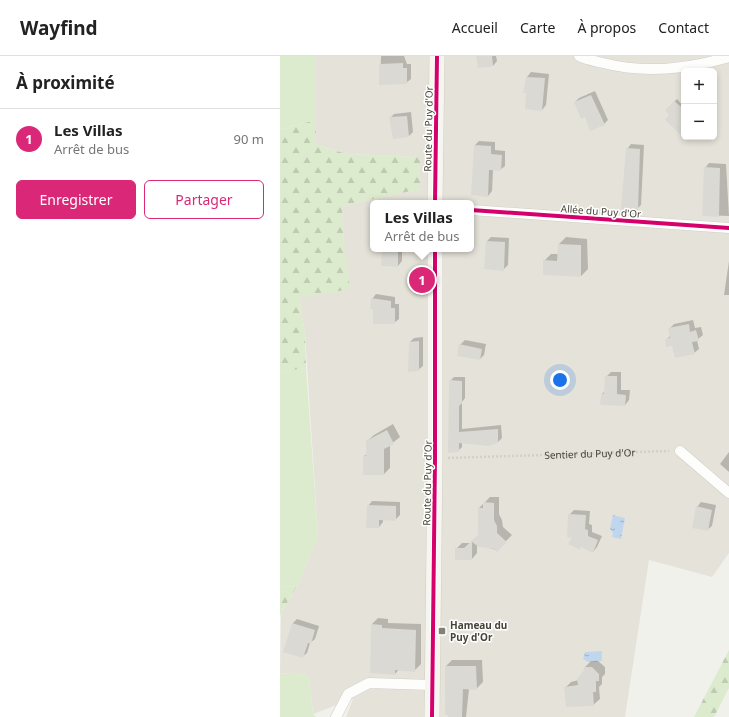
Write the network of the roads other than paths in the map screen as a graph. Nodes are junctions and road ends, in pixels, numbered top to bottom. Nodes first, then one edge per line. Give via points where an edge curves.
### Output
1 (437, 56) edge
2 (580, 56) edge
3 (729, 57) edge
4 (435, 200) edge
5 (474, 210) edge
6 (729, 228) edge
7 (435, 252) edge
8 (680, 451) road end
9 (729, 493) edge
10 (432, 685) junction
11 (336, 717) edge
12 (432, 717) edge

1 - 4 main road, Route du Puy d'Or
2 - 3 street via 620,67 661,70 700,65
5 - 6 street, Allée du Puy d'Or
7 - 10 main road, Route du Puy d'Or
8 - 9 street
10 - 11 street via 369,683 348,694
10 - 12 main road, Route du Puy d'Or

